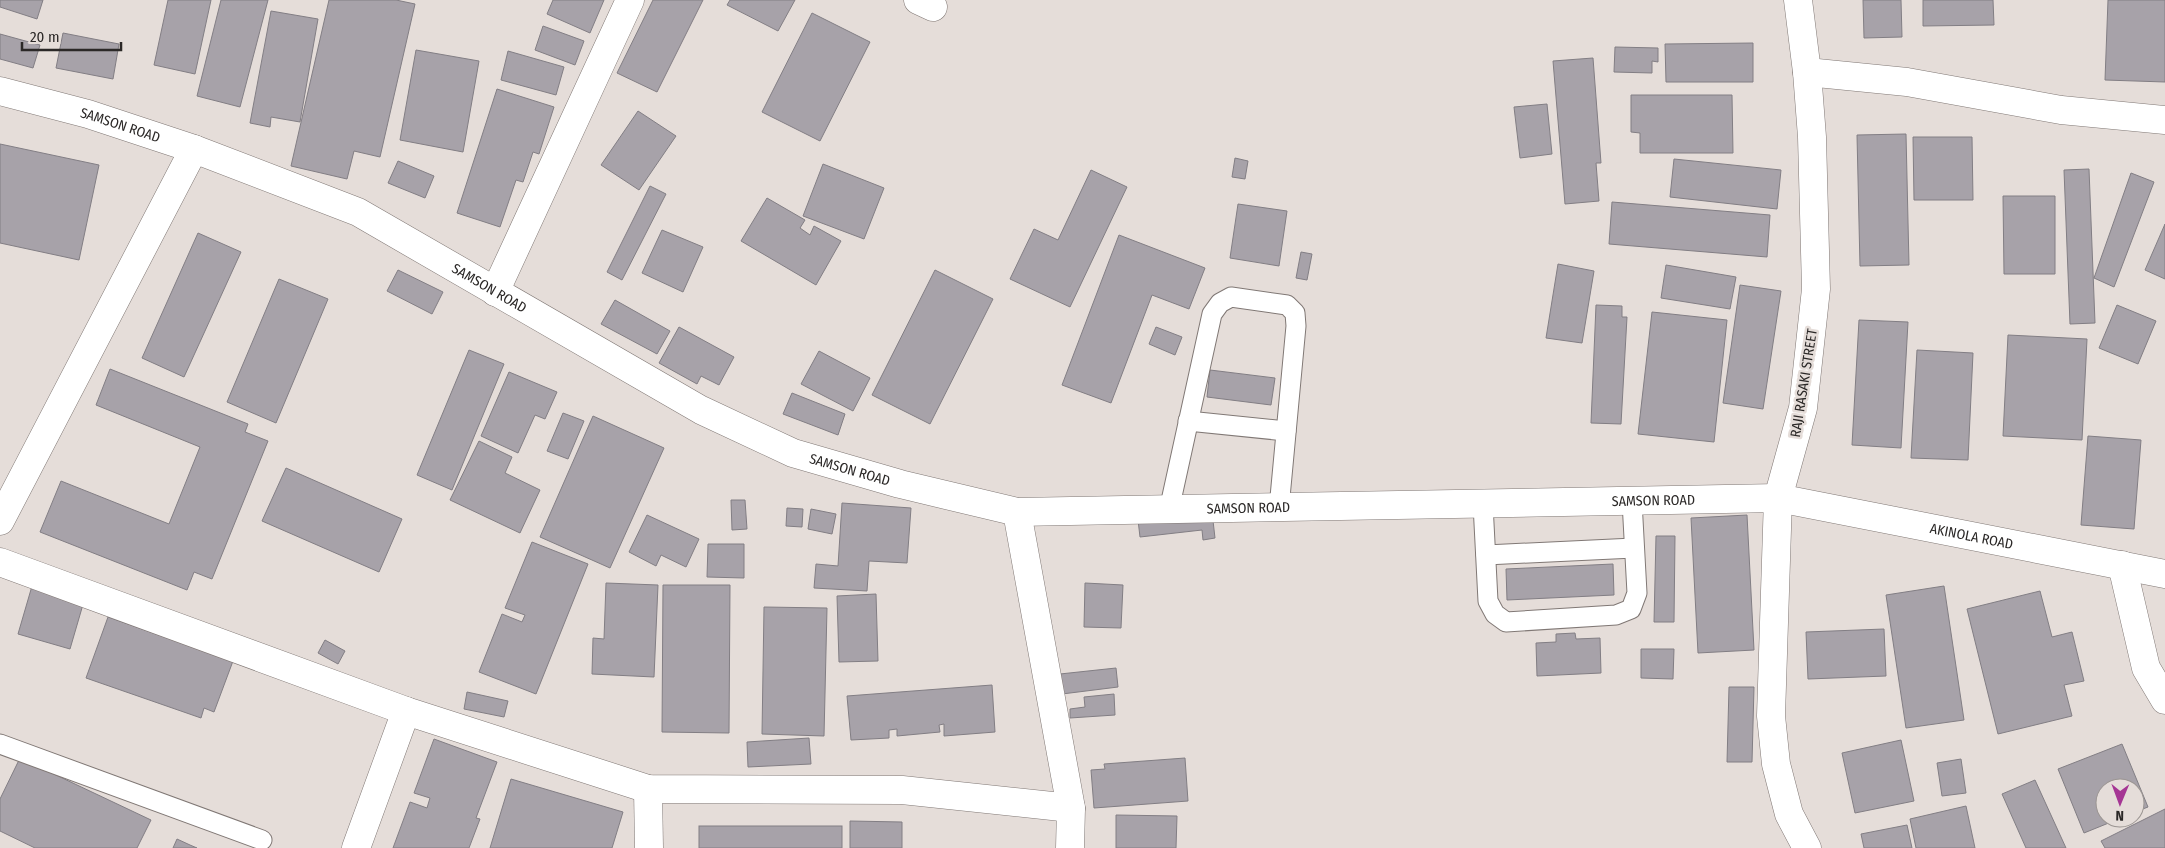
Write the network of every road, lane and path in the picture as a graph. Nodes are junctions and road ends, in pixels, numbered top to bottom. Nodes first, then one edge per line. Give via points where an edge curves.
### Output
1 (630, 0) edge
2 (1798, 0) edge
3 (1807, 72) junction
4 (0, 91) edge
5 (2165, 120) edge
6 (194, 149) junction
7 (495, 292) junction
8 (1188, 421) junction
9 (1286, 431) junction
10 (1778, 498) junction
11 (1632, 501) junction
12 (1483, 504) junction
13 (1279, 508) junction
14 (1169, 510) junction
15 (1017, 512) junction
16 (0, 521) edge
17 (1634, 548) junction
18 (1486, 555) junction
19 (0, 562) edge
20 (2122, 565) junction
21 (2165, 574) edge
22 (2165, 700) edge
23 (406, 711) junction
24 (0, 744) edge
25 (648, 789) junction
26 (1070, 808) junction
27 (262, 840) dead end
28 (356, 848) edge
29 (648, 848) edge
30 (1070, 848) edge
31 (1808, 848) edge

1 - 7 street
2 - 3 street, RAJI RASAKI STREET
3 - 5 street via 1907,82 2061,110
3 - 10 street, RAJI RASAKI STREET via 1815,204 1816,289 1803,408
4 - 6 street, SAMSON ROAD via 88,114
6 - 7 street, SAMSON ROAD via 358,212
6 - 16 street
7 - 15 street, SAMSON ROAD via 701,410 793,453 900,484
8 - 9 lane
8 - 9 lane via 1212,314 1220,303 1231,297 1287,305 1295,313
8 - 14 lane
9 - 13 lane
10 - 11 street, SAMSON ROAD
10 - 20 street, AKINOLA ROAD
10 - 31 street, RAJI RASAKI STREET via 1771,716 1776,764 1789,814
11 - 12 street, SAMSON ROAD
11 - 17 lane
12 - 13 street, SAMSON ROAD
12 - 18 lane
13 - 14 street, SAMSON ROAD
14 - 15 street, SAMSON ROAD
15 - 26 street
17 - 18 lane
17 - 18 lane via 1636,593 1631,609 1616,615 1506,622 1495,614 1488,601
19 - 23 street
20 - 21 street, AKINOLA ROAD
20 - 22 street via 2146,668
23 - 25 street
23 - 28 street
24 - 27 lane
25 - 26 street via 902,790
25 - 29 street
26 - 30 street

